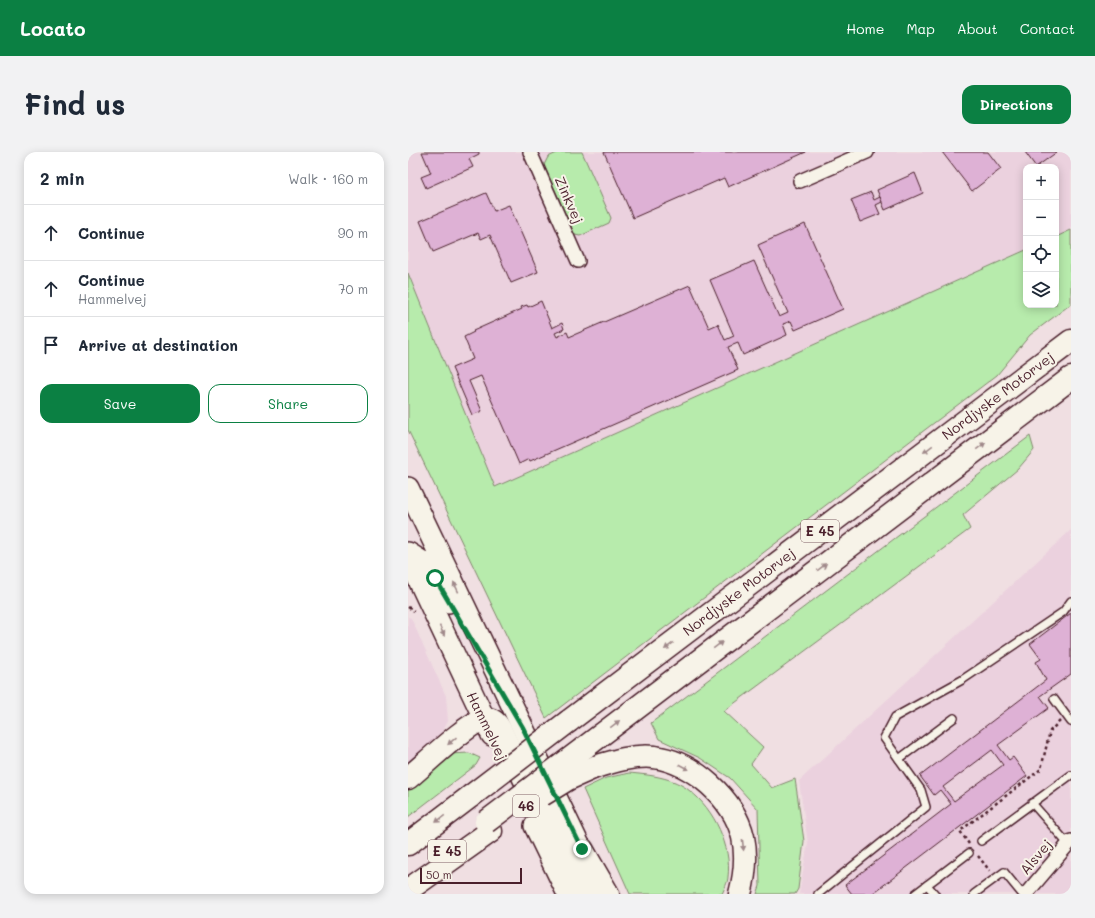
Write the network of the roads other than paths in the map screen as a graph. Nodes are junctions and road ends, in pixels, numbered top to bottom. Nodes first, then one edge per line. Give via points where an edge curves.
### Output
1 (530, 152) edge
2 (867, 152) edge
3 (800, 181) dead end
4 (578, 261) dead end
5 (1071, 340) edge
6 (1071, 378) edge
7 (408, 488) edge
8 (424, 522) junction
9 (411, 558) edge
10 (1071, 601) edge
11 (1054, 699) dead end
12 (954, 718) dead end
13 (484, 719) junction
14 (1071, 722) edge
15 (523, 728) junction
16 (899, 759) junction
17 (1071, 775) edge
18 (408, 778) edge
19 (1032, 803) junction
20 (488, 827) junction
21 (981, 840) dead end
22 (1070, 842) edge
23 (408, 844) edge
24 (582, 849) junction
25 (973, 852) road end
26 (408, 880) edge
27 (927, 885) junction
28 (408, 890) edge
29 (568, 894) edge
30 (586, 894) edge
31 (601, 894) edge
32 (608, 894) edge
33 (740, 894) edge
34 (818, 894) edge
35 (915, 894) edge
36 (934, 894) edge
37 (974, 894) edge
38 (1022, 894) edge
39 (1026, 894) edge

1 - 4 street, Zinkvej
2 - 3 street
5 -> 23 highway, Nordjyske Motorvej / E 45, bridge
20 -> 6 highway, Nordjyske Motorvej / E 45, bridge via 584,748
7 - 8 main road, 46
8 - 9 main road via 424,536
15 -> 8 main road, 46
9 -> 13 main road, Hammelvej / 46
9 - 15 main road via 427,565
10 - 16 lane via 1063,612 962,680 895,717 884,738
11 - 14 lane
12 - 16 lane
13 -> 18 highway via 464,730
13 - 29 main road, Hammelvej / 46
13 - 30 highway via 491,719 500,728 557,846
15 - 24 main road, 46
16 - 34 lane via 921,790 926,807
17 - 19 lane
19 - 21 lane
19 - 22 lane
20 - 26 highway, Nordjyske Motorvej / E 45
20 - 28 highway
20 -> 33 highway, bridge via 568,779 595,767 626,758 654,757 677,763 698,774 716,790 730,808 742,836 746,870
22 - 39 street, Alsvej
24 - 31 main road, 46
24 - 32 highway
25 - 27 lane
27 - 35 lane
27 - 36 lane
37 - 38 lane via 1004,872

